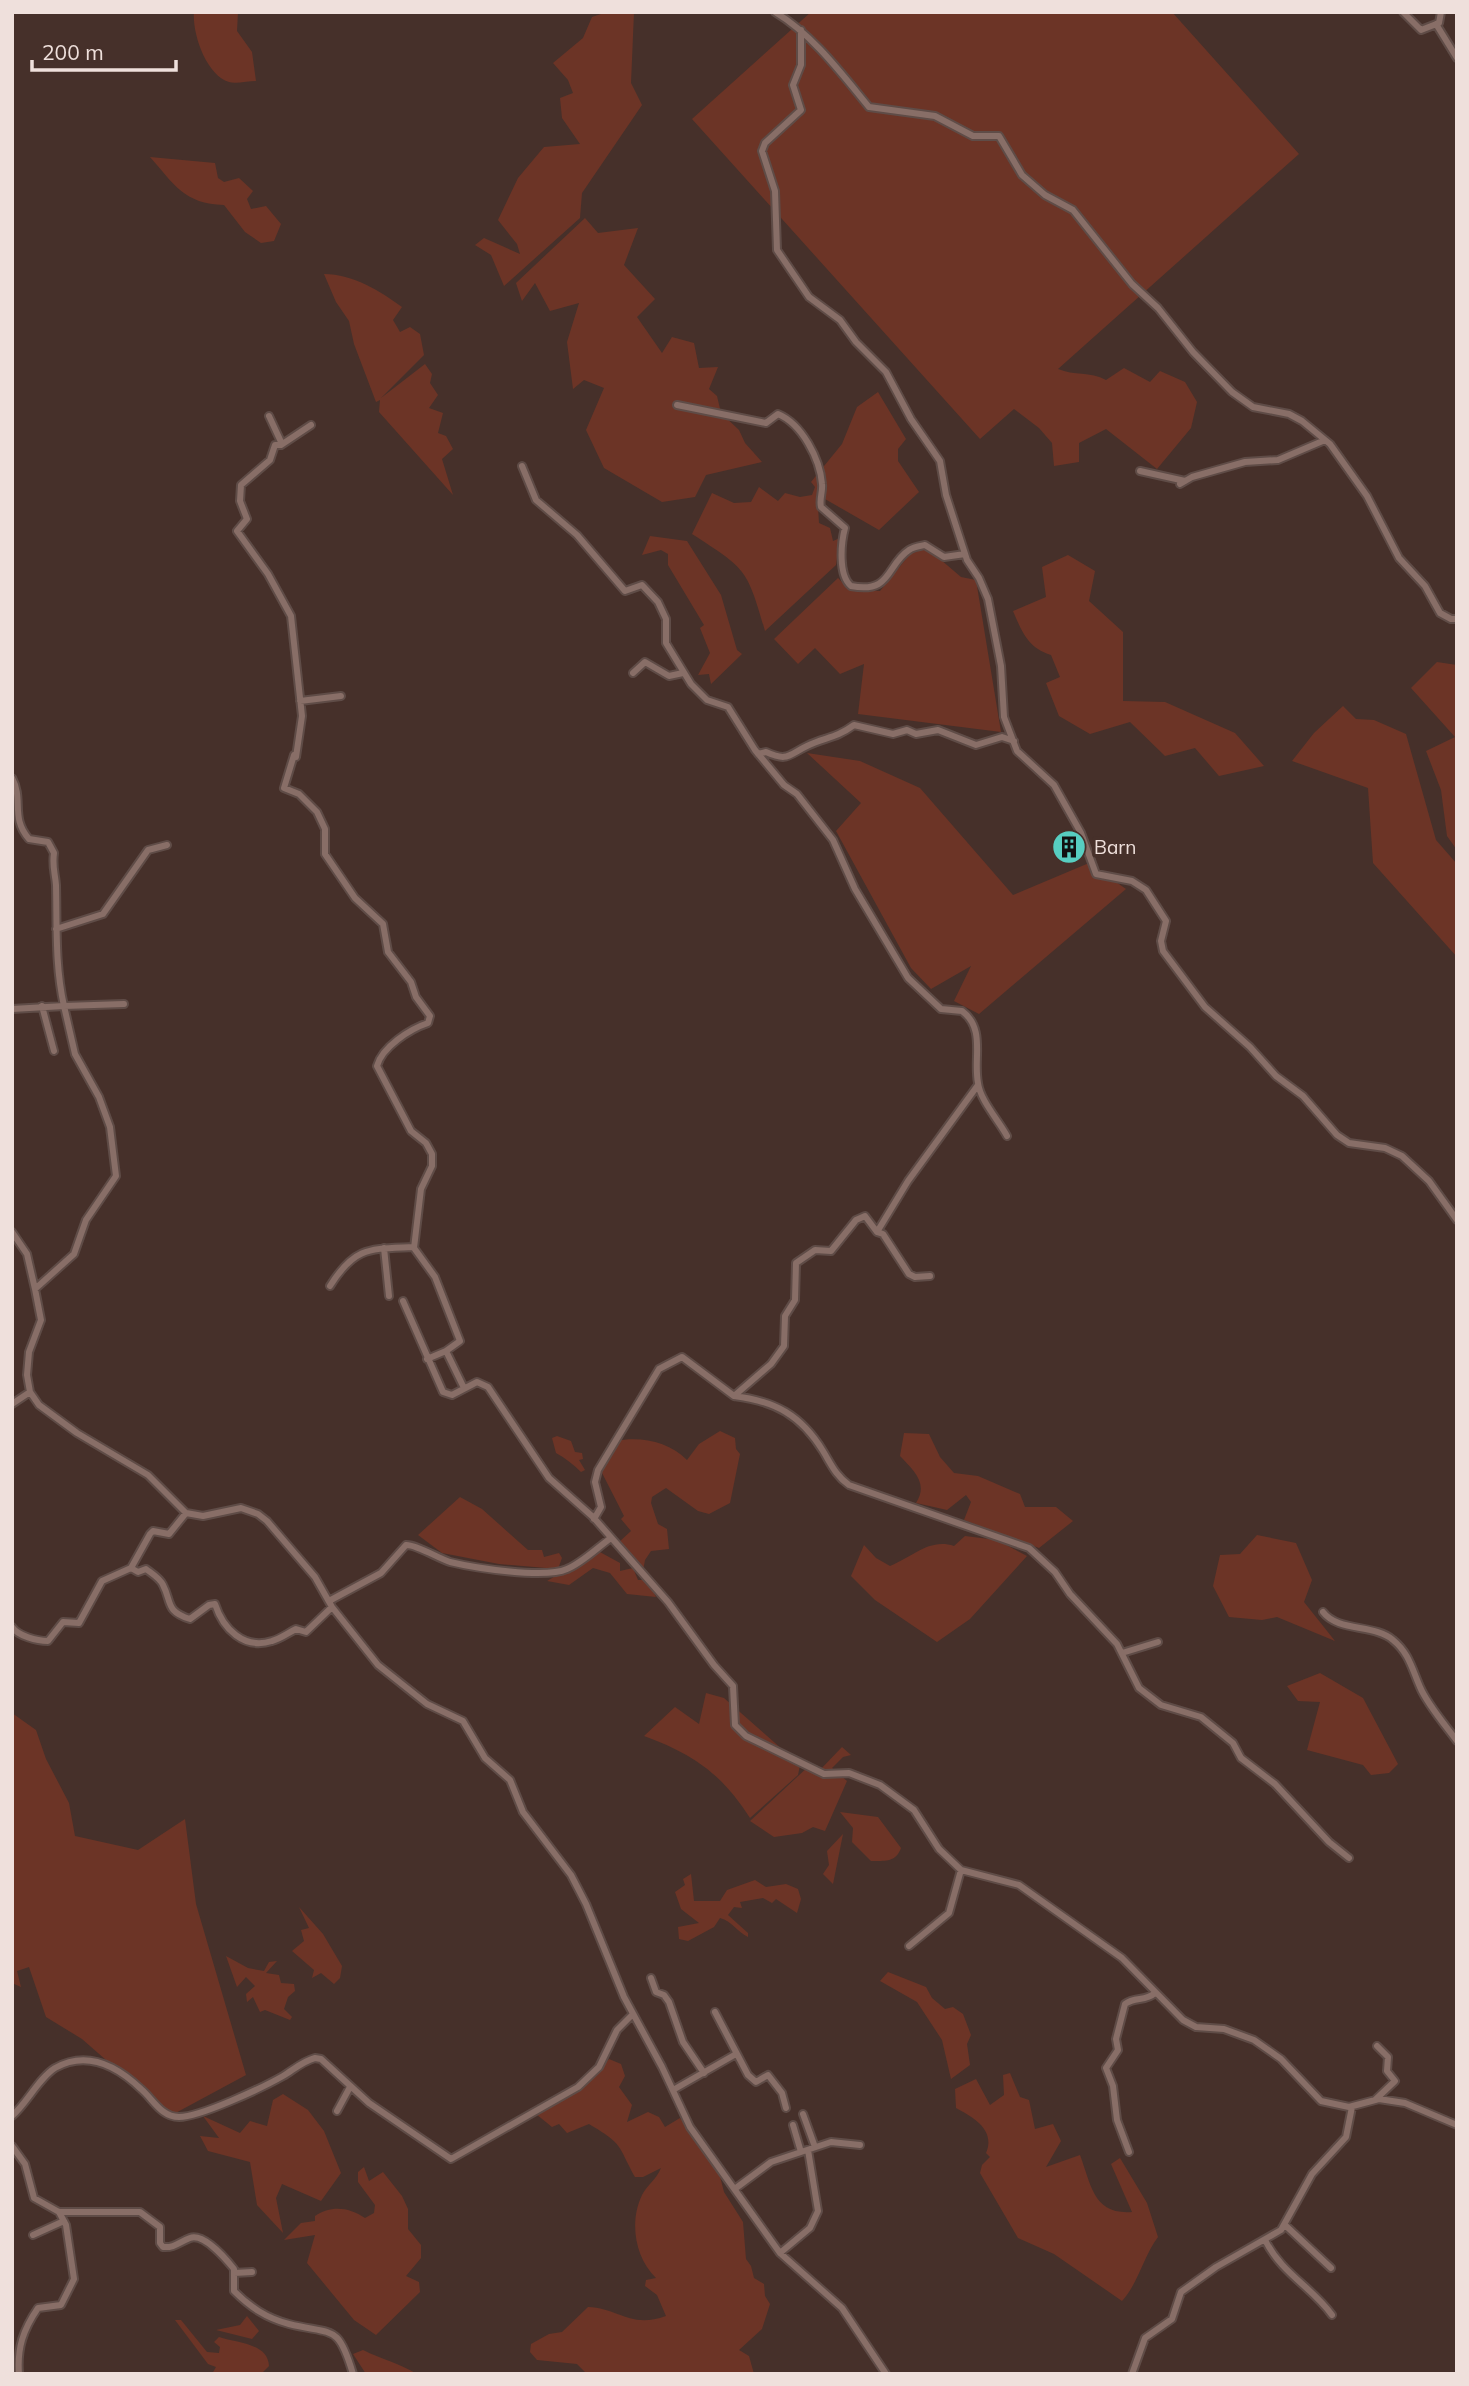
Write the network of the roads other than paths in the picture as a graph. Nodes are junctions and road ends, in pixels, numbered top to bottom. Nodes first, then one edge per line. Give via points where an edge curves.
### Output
1 (775, 12) edge
2 (1403, 12) edge
3 (1441, 12) edge
4 (1436, 24) junction
5 (801, 30) junction
6 (1457, 58) edge
7 (677, 405) dead end
8 (269, 416) dead end
9 (312, 425) dead end
10 (1325, 440) junction
11 (282, 444) junction
12 (522, 466) dead end
13 (1140, 471) dead end
14 (965, 554) junction
15 (1457, 619) edge
16 (633, 673) dead end
17 (683, 673) junction
18 (341, 696) dead end
19 (300, 701) junction
20 (1014, 741) junction
21 (758, 754) junction
22 (12, 778) edge
23 (167, 845) dead end
24 (56, 929) junction
25 (124, 1004) dead end
26 (42, 1006) junction
27 (64, 1006) junction
28 (12, 1009) edge
29 (54, 1051) dead end
30 (978, 1085) junction
31 (1007, 1136) dead end
32 (1457, 1220) edge
33 (877, 1232) junction
34 (12, 1233) edge
35 (413, 1247) junction
36 (384, 1248) junction
37 (930, 1276) dead end
38 (330, 1286) dead end
39 (35, 1289) junction
40 (388, 1296) dead end
41 (403, 1301) dead end
42 (446, 1351) junction
43 (427, 1359) junction
44 (464, 1388) junction
45 (30, 1392) junction
46 (734, 1396) junction
47 (12, 1404) edge
48 (186, 1513) junction
49 (594, 1519) junction
50 (611, 1538) junction
51 (131, 1568) junction
52 (331, 1604) junction
53 (1323, 1612) dead end
54 (12, 1626) edge
55 (1158, 1642) dead end
56 (1122, 1653) junction
57 (1457, 1741) edge
58 (1349, 1858) dead end
59 (961, 1870) junction
60 (909, 1945) dead end
61 (651, 1979) dead end
62 (1155, 1993) junction
63 (715, 2012) dead end
64 (633, 2014) junction
65 (1377, 2046) dead end
66 (736, 2054) junction
67 (704, 2073) junction
68 (350, 2087) junction
69 (673, 2090) junction
70 (1408, 2094) dead end
71 (1375, 2100) junction
72 (1405, 2103) junction
73 (1352, 2107) junction
74 (786, 2108) dead end
75 (337, 2111) dead end
76 (803, 2114) dead end
77 (12, 2116) edge
78 (793, 2125) dead end
79 (1457, 2125) edge
80 (860, 2145) dead end
81 (12, 2147) edge
82 (808, 2150) junction
83 (1129, 2152) dead end
84 (736, 2188) junction
85 (59, 2212) junction
86 (64, 2221) junction
87 (1285, 2225) junction
88 (33, 2235) dead end
89 (1265, 2240) junction
90 (780, 2253) junction
91 (1331, 2268) dead end
92 (252, 2272) dead end
93 (234, 2273) junction
94 (1332, 2315) dead end
95 (19, 2374) edge
96 (353, 2374) edge
97 (886, 2374) edge
98 (1132, 2374) edge

1 - 5 street
2 - 4 street via 1421,30
3 - 4 street
4 - 6 street
5 - 10 street via 869,107 935,116 973,136 999,136 1022,175 1073,210 1132,284 1232,392 1253,407 1289,414
5 - 14 street via 801,65 793,85 801,110 762,151 775,191 777,250 809,297 847,326 891,380 940,461
7 - 14 street via 766,423 778,414 790,422 818,464 821,506 845,528 841,567 851,586 873,587 890,575 908,551 925,545 944,556
8 - 11 street
9 - 11 street
10 - 13 street via 1278,460 1245,462 1182,483
10 - 15 street via 1367,496 1399,558 1426,586 1440,613
11 - 19 street via 275,445 270,460 240,486 247,519 237,531 291,616
12 - 17 street via 536,500 577,536 625,591 642,585 656,598 666,619 666,643
14 - 20 street via 988,599 1001,666 1004,717
16 - 17 street via 645,662 669,676
17 - 21 street via 708,700 728,707
18 - 19 street
19 - 35 street via 302,718 284,788 299,794 317,812 325,829 326,854 355,898 383,923 389,954 430,1016 428,1023 412,1028 392,1046 377,1066 411,1131 432,1154 432,1166 421,1189
20 - 21 street via 1002,737 976,745 940,730 883,733 853,725 792,757
20 - 32 street via 1020,755 1054,785 1081,833 1096,874 1132,881 1158,904 1166,920 1163,951 1205,1007 1344,1140 1402,1156 1429,1181
21 - 30 street via 833,841 855,889 908,978 941,1009 962,1011 972,1020 977,1030
22 - 24 street via 17,789 18,824 29,839 46,841 54,851
23 - 24 street via 154,847 103,914
24 - 27 street
25 - 27 street
26 - 27 street
26 - 28 street
26 - 29 street
27 - 39 street via 75,1054 110,1126 117,1169 86,1220 74,1254
30 - 31 street
30 - 33 street
33 - 37 street via 883,1234 909,1274
33 - 46 street via 863,1216 831,1251 815,1250 799,1260 795,1300 785,1316 784,1346 771,1364
34 - 39 street via 27,1254
35 - 36 street
35 - 42 street via 435,1277 460,1340
36 - 38 street via 356,1255
36 - 40 street
39 - 45 street via 41,1320 29,1352
41 - 43 street
42 - 43 street
42 - 44 street
43 - 44 street via 446,1394
44 - 49 street via 477,1382 488,1387 549,1478
45 - 47 street
45 - 48 street via 52,1416 155,1480
46 - 49 street via 681,1357 661,1367 596,1474 601,1507
46 - 56 street via 764,1401 791,1413 849,1485 1029,1548
48 - 51 street via 169,1534 150,1534
48 - 52 street via 203,1516 230,1508 258,1514 315,1577
49 - 50 street
50 - 52 street via 570,1569 539,1574 452,1562 406,1545 382,1573
50 - 59 street via 733,1686 735,1725 741,1733 824,1774 849,1773 880,1785 914,1810 939,1849
51 - 52 street via 138,1572 146,1569 159,1580 167,1602 181,1616 190,1619 215,1605 220,1622 247,1643 270,1642 296,1629 306,1632
51 - 54 street via 102,1581 79,1623 63,1622 48,1641 29,1638
52 - 64 street via 378,1665 427,1704 463,1721 485,1758 510,1780 531,1824 571,1875
53 - 57 street via 1331,1620 1393,1640 1405,1652 1420,1687
55 - 56 street
56 - 58 street via 1139,1688 1161,1705 1201,1717
59 - 60 street via 949,1913
59 - 62 street via 1019,1885 1122,1958
61 - 67 street via 656,1992 669,2003 683,2042
62 - 73 street via 1191,2025 1242,2034 1268,2049 1318,2099
62 - 83 street via 1125,2004 1116,2039 1118,2050 1106,2068
63 - 66 street
64 - 68 street via 617,2030 600,2067 578,2087 451,2159
64 - 69 street
65 - 71 street via 1388,2057 1387,2073 1395,2081
66 - 67 street
66 - 74 street via 753,2080 768,2075 782,2093
67 - 69 street
68 - 75 street
68 - 77 street via 315,2058 265,2086 199,2113 176,2117 164,2113 141,2088 108,2066 82,2059 54,2069
69 - 84 street via 691,2127
70 - 72 street
71 - 72 street
71 - 73 street
72 - 79 street
73 - 87 street via 1346,2137 1312,2174
76 - 82 street
78 - 82 street
80 - 82 street via 832,2142
81 - 85 street via 24,2164 34,2198
82 - 84 street via 771,2162
82 - 90 street via 816,2220
84 - 90 street
85 - 86 street
85 - 93 street via 140,2212 160,2227 163,2247 201,2238
86 - 88 street
86 - 95 street via 73,2281 61,2305 38,2308 27,2323 18,2351
87 - 89 street
87 - 91 street
89 - 94 street via 1285,2270 1310,2295 1319,2297
89 - 98 street via 1181,2292 1172,2319 1146,2338
90 - 97 street via 842,2308
92 - 93 street
93 - 96 street via 234,2291 257,2311 285,2323 332,2333 345,2347

